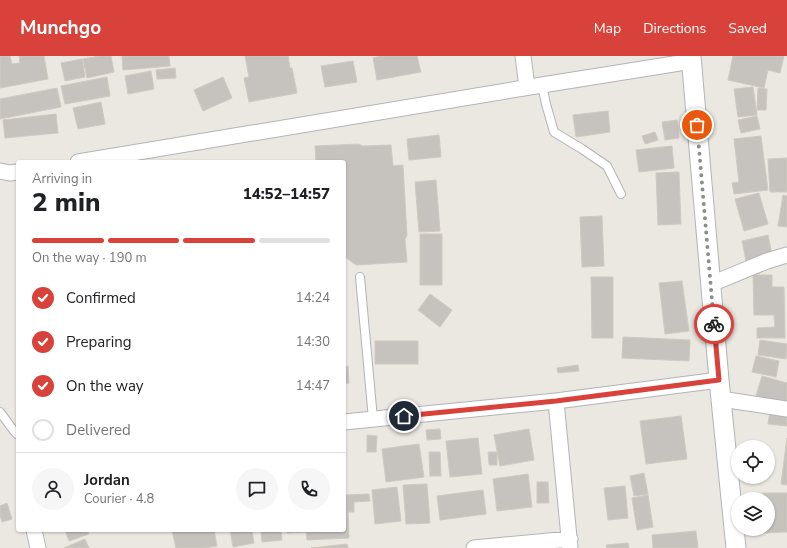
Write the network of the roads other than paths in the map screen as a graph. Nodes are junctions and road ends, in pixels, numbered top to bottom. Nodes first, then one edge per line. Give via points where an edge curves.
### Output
1 (522, 56) edge
2 (692, 59) edge
3 (535, 86) junction
4 (90, 160) edge
5 (0, 171) edge
6 (16, 172) edge
7 (621, 194) dead end
8 (787, 255) edge
9 (360, 277) dead end
10 (711, 284) junction
11 (719, 380) junction
12 (721, 399) junction
13 (556, 401) junction
14 (787, 409) edge
15 (0, 412) edge
16 (373, 419) junction
17 (346, 422) edge
18 (16, 433) edge
19 (34, 532) edge
20 (570, 544) edge
21 (38, 548) edge
22 (474, 548) edge
23 (736, 548) edge

1 - 3 street
2 - 3 street
2 - 10 street
3 - 4 street
3 - 7 lane via 546,104 554,132 607,166
5 - 6 street
8 - 10 street
9 - 16 lane
10 - 11 street
11 - 12 street
11 - 13 street
12 - 14 street
12 - 23 street
13 - 16 street
13 - 20 street
15 - 18 lane
16 - 17 street
19 - 21 street
20 - 22 street

